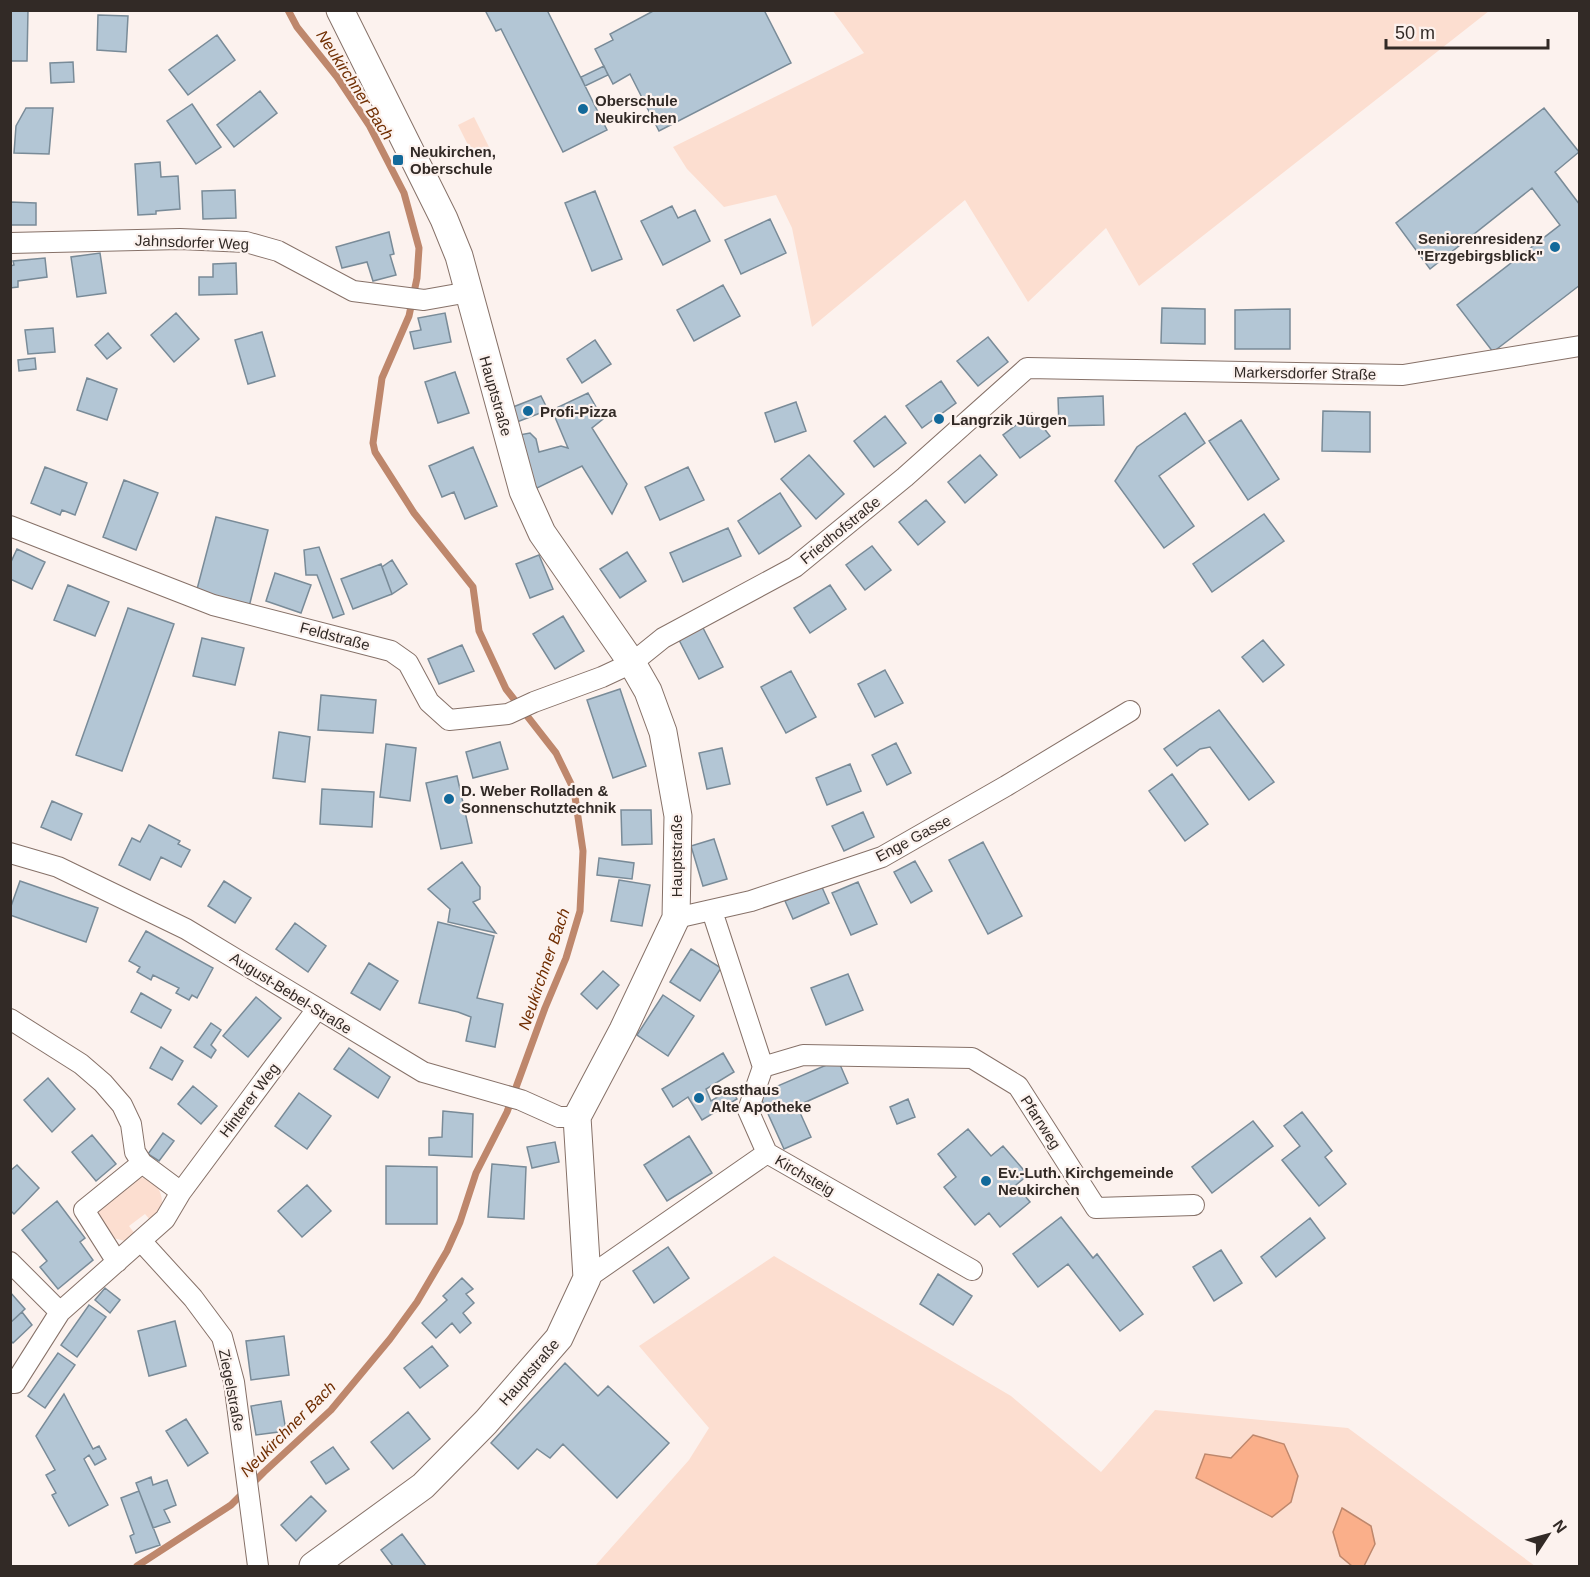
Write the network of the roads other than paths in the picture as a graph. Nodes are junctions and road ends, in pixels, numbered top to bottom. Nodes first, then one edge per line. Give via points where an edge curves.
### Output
1 (340, 10) edge
2 (10, 243) edge
3 (469, 292) junction
4 (1580, 346) edge
5 (1028, 368) joint
6 (10, 526) edge
7 (632, 663) junction
8 (1130, 711) dead end
9 (10, 853) edge
10 (712, 911) junction
11 (676, 918) junction
12 (317, 1009) junction
13 (10, 1020) edge
14 (763, 1067) junction
15 (577, 1118) junction
16 (767, 1153) junction
17 (142, 1163) junction
18 (181, 1192) junction
19 (1194, 1205) dead end
20 (141, 1241) junction
21 (10, 1262) edge
22 (117, 1262) junction
23 (972, 1270) dead end
24 (587, 1278) junction
25 (60, 1312) junction
26 (10, 1383) edge
27 (258, 1566) edge
28 (313, 1566) edge

1 - 3 main road, Hauptstraße via 444,219
2 - 3 street, Jahnsdorfer Weg via 180,239 246,242 278,251 353,291 424,300
3 - 7 main road, Hauptstraße via 523,491 542,533
4 - 5 street, Markersdorfer Straße via 1403,375
5 - 7 street, Friedhofstraße via 905,477 795,567 663,638
6 - 7 street, Feldstraße via 213,605 391,651 408,663 429,702 449,720 508,714
7 - 11 main road, Hauptstraße via 648,691 663,732 678,816
8 - 10 street, Enge Gasse via 882,856
9 - 12 street, August-Bebel-Straße via 58,867 186,929
10 - 11 street, Enge Gasse
10 - 14 street
11 - 15 main road, Hauptstraße
12 - 15 street, August-Bebel-Straße via 423,1072 521,1100 559,1118
12 - 18 street, Hinterer Weg
13 - 17 street via 81,1064 103,1083 122,1105 131,1124 135,1152
14 - 16 street via 748,1110
14 - 19 street, Pfarrweg via 803,1055 972,1058 1018,1086 1096,1208
15 - 24 main road, Hauptstraße
16 - 23 street, Kirchsteig
16 - 24 street, Kirchsteig
17 - 18 street
17 - 22 street via 84,1210
18 - 20 street, Hinterer Weg via 165,1219
20 - 22 street, Hinterer Weg
20 - 27 street, Ziegelstraße via 222,1337 234,1382
21 - 25 street
22 - 25 street, Hinterer Weg
24 - 28 main road, Hauptstraße via 559,1338 486,1422 423,1486
25 - 26 street, Hinterer Weg via 15,1383

